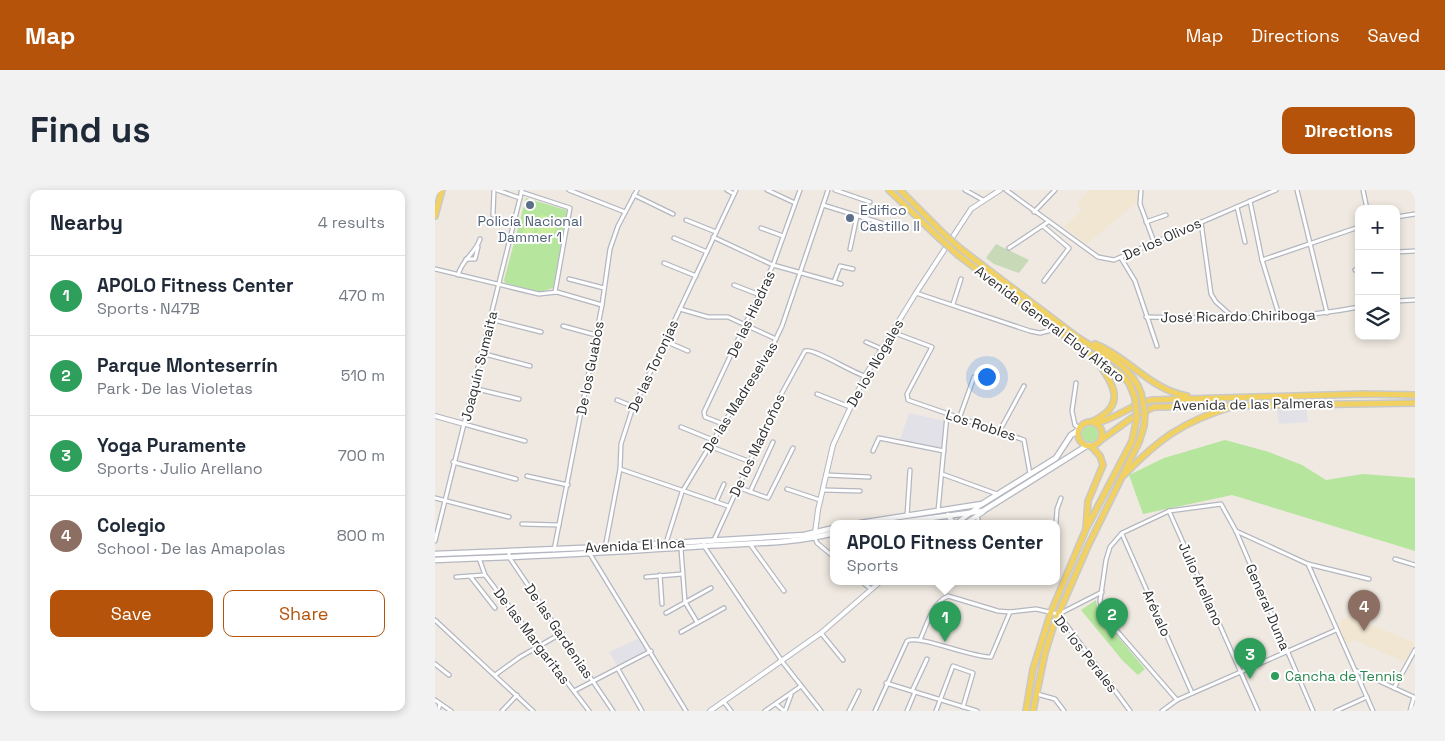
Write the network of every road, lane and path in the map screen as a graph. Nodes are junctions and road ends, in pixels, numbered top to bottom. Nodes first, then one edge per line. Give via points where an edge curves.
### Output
1 (442, 190) edge
2 (496, 190) edge
3 (569, 190) edge
4 (637, 190) edge
5 (727, 190) edge
6 (767, 190) edge
7 (800, 190) edge
8 (828, 190) edge
9 (835, 190) edge
10 (889, 190) edge
11 (900, 190) edge
12 (965, 190) edge
13 (1000, 190) edge
14 (1006, 190) edge
15 (1055, 190) edge
16 (1141, 190) edge
17 (1274, 190) edge
18 (1297, 190) edge
19 (1363, 190) edge
20 (522, 191) edge
21 (577, 191) edge
22 (735, 192) edge
23 (634, 195) junction
24 (520, 198) junction
25 (983, 200) junction
26 (1250, 201) junction
27 (870, 202) dead end
28 (795, 203) junction
29 (823, 205) junction
30 (1366, 205) edge
31 (1237, 207) junction
32 (625, 212) junction
33 (1034, 212) junction
34 (673, 214) dead end
35 (1415, 214) edge
36 (493, 215) dead end
37 (1166, 215) dead end
38 (435, 216) edge
39 (857, 216) junction
40 (1400, 216) edge
41 (686, 220) dead end
42 (1048, 222) junction
43 (1145, 222) junction
44 (1201, 222) junction
45 (881, 223) dead end
46 (1043, 226) junction
47 (761, 228) dead end
48 (1355, 228) edge
49 (716, 232) junction
50 (783, 236) junction
51 (713, 237) junction
52 (674, 238) dead end
53 (480, 239) dead end
54 (1154, 242) junction
55 (1245, 242) dead end
56 (1310, 244) junction
57 (478, 246) junction
58 (850, 248) dead end
59 (1009, 248) dead end
60 (1415, 251) edge
61 (707, 252) junction
62 (1400, 252) edge
63 (466, 258) junction
64 (1121, 258) junction
65 (1262, 260) junction
66 (664, 263) dead end
67 (773, 265) junction
68 (435, 269) edge
69 (853, 269) dead end
70 (800, 273) junction
71 (458, 275) junction
72 (696, 276) junction
73 (569, 279) dead end
74 (961, 279) dead end
75 (1044, 281) dead end
76 (834, 282) junction
77 (841, 284) dead end
78 (499, 285) junction
79 (734, 285) dead end
80 (604, 288) junction
81 (555, 292) junction
82 (916, 293) junction
83 (760, 295) junction
84 (1415, 300) edge
85 (1400, 301) edge
86 (953, 304) junction
87 (602, 305) junction
88 (1355, 308) edge
89 (680, 309) junction
90 (1327, 314) junction
91 (1279, 315) junction
92 (1146, 317) junction
93 (1234, 318) junction
94 (490, 319) junction
95 (746, 325) junction
96 (563, 326) dead end
97 (1057, 329) junction
98 (541, 332) dead end
99 (892, 332) junction
100 (595, 335) junction
101 (776, 339) junction
102 (665, 341) junction
103 (1086, 341) junction
104 (866, 342) dead end
105 (1157, 346) dead end
106 (882, 349) junction
107 (688, 351) dead end
108 (481, 353) junction
109 (1093, 356) junction
110 (529, 366) dead end
111 (865, 376) junction
112 (974, 378) dead end
113 (1076, 383) dead end
114 (1024, 386) dead end
115 (473, 388) junction
116 (817, 394) dead end
117 (1415, 395) edge
118 (1197, 398) junction
119 (519, 399) dead end
120 (617, 400) dead end
121 (1415, 403) edge
122 (1239, 405) junction
123 (635, 407) junction
124 (850, 407) junction
125 (947, 415) junction
126 (435, 416) edge
127 (959, 419) junction
128 (1094, 423) junction
129 (464, 424) junction
130 (723, 424) junction
131 (681, 427) dead end
132 (1079, 429) junction
133 (999, 432) junction
134 (713, 440) junction
135 (1101, 440) junction
136 (525, 441) dead end
137 (773, 442) dead end
138 (709, 446) junction
139 (1090, 446) junction
140 (793, 448) dead end
141 (873, 451) dead end
142 (944, 451) junction
143 (748, 461) junction
144 (453, 462) junction
145 (620, 469) junction
146 (910, 470) dead end
147 (942, 474) junction
148 (1031, 474) junction
149 (826, 475) junction
150 (527, 476) dead end
151 (869, 478) dead end
152 (1120, 478) junction
153 (516, 479) dead end
154 (567, 484) junction
155 (724, 484) dead end
156 (737, 487) junction
157 (787, 489) dead end
158 (823, 490) junction
159 (860, 491) dead end
160 (682, 492) junction
161 (750, 492) junction
162 (997, 494) junction
163 (435, 498) edge
164 (1061, 498) dead end
165 (821, 500) junction
166 (445, 501) junction
167 (716, 502) junction
168 (982, 504) junction
169 (728, 506) junction
170 (1169, 511) junction
171 (938, 512) junction
172 (975, 514) junction
173 (947, 516) junction
174 (509, 517) dead end
175 (907, 517) junction
176 (884, 520) edge
177 (917, 520) edge
178 (950, 520) edge
179 (963, 520) edge
180 (969, 520) edge
181 (978, 520) edge
182 (1056, 520) edge
183 (522, 524) dead end
184 (559, 525) junction
185 (830, 529) edge
186 (1086, 529) junction
187 (1236, 531) junction
188 (830, 533) edge
189 (1122, 533) junction
190 (815, 535) junction
191 (714, 540) junction
192 (435, 541) edge
193 (665, 544) junction
194 (704, 544) junction
195 (750, 544) junction
196 (605, 547) junction
197 (681, 548) junction
198 (554, 550) junction
199 (509, 551) junction
200 (605, 553) junction
201 (435, 554) edge
202 (590, 554) junction
203 (830, 554) edge
204 (509, 557) junction
205 (479, 558) junction
206 (1395, 559) dead end
207 (435, 560) edge
208 (1308, 564) junction
209 (1415, 565) edge
210 (682, 574) junction
211 (485, 575) junction
212 (470, 576) junction
213 (646, 576) dead end
214 (660, 576) junction
215 (456, 577) dead end
216 (1369, 579) dead end
217 (865, 585) edge
218 (877, 585) edge
219 (711, 588) dead end
220 (871, 590) junction
221 (784, 591) dead end
222 (1103, 592) junction
223 (685, 602) junction
224 (662, 604) dead end
225 (495, 608) dead end
226 (724, 608) dead end
227 (1010, 612) junction
228 (1051, 612) junction
229 (666, 613) dead end
230 (1058, 614) junction
231 (435, 620) edge
232 (697, 622) junction
233 (1336, 630) junction
234 (681, 632) dead end
235 (562, 633) junction
236 (821, 633) junction
237 (920, 640) junction
238 (541, 647) junction
239 (1415, 650) edge
240 (651, 651) junction
241 (1287, 652) junction
242 (927, 658) dead end
243 (843, 660) dead end
244 (782, 661) junction
245 (435, 664) edge
246 (617, 669) junction
247 (1356, 671) junction
248 (1241, 673) junction
249 (449, 675) dead end
250 (495, 675) junction
251 (592, 680) junction
252 (886, 683) junction
253 (801, 686) junction
254 (1394, 688) junction
255 (574, 691) junction
256 (859, 691) dead end
257 (913, 691) junction
258 (1192, 693) junction
259 (791, 694) junction
260 (1036, 694) junction
261 (517, 696) junction
262 (1367, 697) junction
263 (1414, 697) edge
264 (435, 700) edge
265 (941, 700) junction
266 (1177, 700) junction
267 (724, 702) junction
268 (440, 704) junction
269 (776, 704) junction
270 (817, 706) junction
271 (965, 708) edge
272 (438, 711) edge
273 (451, 711) edge
274 (502, 711) edge
275 (533, 711) edge
276 (589, 711) edge
277 (613, 711) edge
278 (642, 711) edge
279 (686, 711) edge
280 (710, 711) edge
281 (731, 711) edge
282 (765, 711) edge
283 (785, 711) edge
284 (815, 711) edge
285 (821, 711) edge
286 (849, 711) edge
287 (875, 711) edge
288 (907, 711) edge
289 (936, 711) edge
290 (977, 711) edge
291 (1026, 711) edge
292 (1033, 711) edge
293 (1064, 711) edge
294 (1130, 711) edge
295 (1162, 711) edge
296 (1258, 711) edge
297 (1313, 711) edge
298 (1336, 711) edge
299 (1373, 711) edge
300 (1410, 711) edge

1 - 38 main road
2 - 24 street
2 - 36 street
3 - 21 street
4 - 23 street, De los Guabos
5 - 22 street
6 - 28 street
7 - 28 street, De las Hiedras
8 - 29 street, De las Madreselvas
9 - 27 street
10 - 97 main road, Avenida General Eloy Alfaro, bridge via 958,255
11 - 103 main road, Avenida General Eloy Alfaro, bridge via 961,249
12 - 25 street
13 - 25 street, De los Nogales
14 - 33 street, De los Olivos
15 - 33 street
16 - 43 street via 1139,202
17 - 26 street, De los Olivos
18 - 56 street
19 - 30 street
20 - 24 street, Joaquín Sumaita
20 - 81 street via 570,208
21 - 32 street
22 - 49 street, De las Toronjas
23 - 32 street, De los Guabos
23 - 34 street
24 - 78 street, Joaquín Sumaita
25 - 82 street, De los Nogales via 971,209
26 - 31 street, De los Olivos
26 - 65 street
28 - 50 street, De las Hiedras
29 - 39 street
29 - 70 street, De las Madreselvas
31 - 44 street, De los Olivos
31 - 55 street
32 - 80 street, De los Guabos via 610,249
33 - 42 street, De los Olivos
35 - 40 street
37 - 43 street
39 - 45 street
39 - 58 street
41 - 49 street
42 - 46 street
42 - 64 street, De los Olivos via 1098,258
43 - 54 street
44 - 54 street, De los Olivos
44 - 93 street via 1211,294 1215,302
46 - 59 street
46 - 75 street via 1069,248
47 - 50 street
48 - 56 street
49 - 51 street, De las Toronjas
50 - 67 street, De las Hiedras
51 - 61 street, De las Toronjas
51 - 67 street
52 - 61 street
53 - 57 street
54 - 64 street, De los Olivos
56 - 65 street
56 - 90 street
57 - 63 street
57 - 63 street via 476,258
60 - 62 street
61 - 72 street, De las Toronjas
63 - 71 street
64 - 92 street via 1135,281
65 - 91 street
66 - 72 street
67 - 70 street
67 - 83 street, De las Hiedras
68 - 71 street
69 - 76 street via 841,266
70 - 76 street
70 - 101 street, De las Madreselvas
71 - 78 street
72 - 89 street, De las Toronjas
73 - 80 street
74 - 86 street
76 - 77 street
78 - 81 street via 542,295
78 - 94 street, Joaquín Sumaita
79 - 83 street
80 - 87 street, De los Guabos
81 - 87 street
82 - 86 street
82 - 99 street, De los Nogales
83 - 95 street, De las Hiedras
84 - 85 street
86 - 97 street via 1030,332
87 - 100 street, De los Guabos
88 - 90 street, José Ricardo Chiriboga
89 - 95 street via 708,316 725,316
89 - 102 street, De las Toronjas
90 - 91 street, José Ricardo Chiriboga
91 - 93 street, José Ricardo Chiriboga
92 - 93 street, José Ricardo Chiriboga
92 - 105 street
94 - 98 street
94 - 108 street, Joaquín Sumaita
95 - 101 street
95 - 130 street, De las Hiedras via 703,412 705,417
96 - 100 street
97 - 109 main road, Avenida General Eloy Alfaro
99 - 106 street, De los Nogales
99 - 125 street, Los Robles via 931,345 932,350 906,398
100 - 154 street, De los Guabos
101 - 130 street, De las Madreselvas
102 - 107 street
102 - 123 street, De las Toronjas
103 - 118 main road via 1116,354 1161,387
103 - 152 main road, Avenida General Eloy Alfaro, bridge via 1128,372 1141,393 1144,426
104 - 106 street
106 - 111 street, De los Nogales
108 - 110 street
108 - 115 street, Joaquín Sumaita
109 - 128 main road via 1111,381 1115,397 1108,413
109 - 186 main road, Avenida General Eloy Alfaro, bridge via 1129,383 1135,398 1137,418 1132,441
111 - 124 street, De los Nogales
111 - 143 street, De los Madroños via 813,350 805,351
112 - 127 street
113 - 132 street via 1073,419
114 - 133 street
115 - 119 street
115 - 129 street, Joaquín Sumaita
116 - 124 street
117 - 118 main road, Avenida de las Palmeras
118 - 128 main road, Avenida de las Palmeras via 1145,402 1113,419
120 - 123 street
121 - 122 main road, Avenida de las Palmeras
122 - 135 main road, Avenida de las Palmeras via 1149,408
122 - 152 main road via 1193,419 1170,433
123 - 145 street, De las Toronjas via 621,444
124 - 149 street, De los Nogales via 833,445
125 - 127 street, Los Robles
125 - 142 street
126 - 129 street
127 - 133 street, Los Robles
128 - 132 main road, Avenida de las Palmeras via 1084,423
128 - 135 main road via 1102,432
129 - 136 street
129 - 144 street, Joaquín Sumaita
130 - 134 street, De las Madreselvas
131 - 134 street
132 - 139 main road via 1080,440
132 - 148 main road, Avenida de las Palmeras via 1071,435 1056,458
133 - 148 street, Los Robles via 1024,440
134 - 138 street, De las Madreselvas
135 - 139 main road, Avenida de las Palmeras
137 - 161 street
138 - 143 street
138 - 160 street, De las Madreselvas
139 - 172 main road, Avenida de las Palmeras
139 - 186 main road via 1100,456 1103,465 1089,501
140 - 161 street via 768,498
141 - 142 street via 879,438
142 - 147 street
143 - 156 street, De los Madroños
144 - 153 street
144 - 166 street, Joaquín Sumaita
145 - 160 street
145 - 196 street, De las Toronjas
146 - 175 street
147 - 162 street
147 - 171 street
148 - 162 main road, Avenida de las Palmeras
149 - 151 street
149 - 158 street, De los Nogales
150 - 154 street
152 - 230 main road, Avenida General Eloy Alfaro
154 - 184 street, De los Guabos
155 - 167 street
156 - 161 street
156 - 169 street, De los Madroños
157 - 165 street
158 - 159 street
158 - 165 street, De los Nogales
160 - 167 street
160 - 193 street, De las Madreselvas
162 - 168 main road, Avenida de las Palmeras
163 - 166 street
164 - 182 street
165 - 190 street, De los Nogales
166 - 174 street
166 - 192 street, Joaquín Sumaita
167 - 169 street
168 - 171 main road
168 - 172 street, Avenida de las Palmeras
169 - 191 street, De los Madroños
170 - 187 street, General Duma via 1221,504
170 - 189 street
170 - 248 street, Julio Arellano
171 - 175 main road
172 - 173 main road
172 - 179 street, Avenida de las Palmeras
172 - 180 street, Avenida de las Palmeras
172 - 181 street
173 - 177 main road
173 - 178 main road
175 - 176 main road
183 - 184 street
184 - 198 street, De los Guabos
185 - 190 main road, Avenida El Inca
186 - 228 main road, Avenida General Eloy Alfaro
187 - 208 street
187 - 241 street, General Duma
188 - 190 main road, Avenida El Inca
189 - 222 street via 1110,547
189 - 258 street, Arévalo
190 - 191 main road, Avenida El Inca
190 - 195 main road, Avenida El Inca
190 - 203 street via 817,543
191 - 194 main road, Avenida El Inca
193 - 194 main road, Avenida El Inca
193 - 196 main road, Avenida El Inca
194 - 195 main road, Avenida El Inca
194 - 197 main road, Avenida El Inca
194 - 244 street
195 - 221 street
196 - 198 main road, Avenida El Inca
196 - 200 street, De las Toronjas
197 - 200 main road, Avenida El Inca
197 - 210 street
198 - 199 main road, Avenida El Inca
199 - 201 main road, Avenida El Inca
199 - 204 street
200 - 202 main road, Avenida El Inca
202 - 204 main road, Avenida El Inca
202 - 240 street
204 - 205 main road, Avenida El Inca
204 - 235 street, De las Gardenias
205 - 207 main road, Avenida El Inca
205 - 211 street, De las Margaritas
206 - 209 street
208 - 216 street
208 - 233 street
210 - 214 street
210 - 223 street
211 - 212 street
211 - 238 street, De las Margaritas
212 - 215 street
212 - 225 street
213 - 214 street
214 - 224 street
217 - 220 street
218 - 220 street
219 - 223 street
220 - 236 street
222 - 230 street
222 - 266 street via 1100,601 1104,616
223 - 229 street
223 - 232 street
226 - 232 street
227 - 228 street, De los Perales via 1033,609
227 - 237 street, De los Perales via 987,609 948,596 936,608
227 - 237 street via 991,657
228 - 230 street, De los Perales
228 - 291 main road, Avenida General Eloy Alfaro via 1033,669
230 - 260 main road, Avenida General Eloy Alfaro
230 - 294 street, De los Perales
231 - 250 street
232 - 234 street
233 - 241 street
233 - 247 street
235 - 238 street
235 - 251 street, De las Gardenias
236 - 243 street
236 - 244 street
237 - 252 street via 912,638 904,643
238 - 250 street
238 - 255 street, De las Margaritas
239 - 254 street
240 - 246 street
240 - 279 street
241 - 248 street
241 - 297 street, General Duma
242 - 257 street
244 - 253 street
244 - 267 street
245 - 249 street
246 - 251 street
246 - 278 street
247 - 254 street
247 - 262 street
248 - 258 street
248 - 296 street, Julio Arellano
250 - 261 street
251 - 255 street
251 - 277 street, De las Gardenias
252 - 257 street
252 - 287 street
253 - 259 street
253 - 270 street
254 - 263 street
255 - 276 street, De las Margaritas
256 - 286 street
257 - 265 street
257 - 288 street
258 - 266 street
259 - 269 street
259 - 283 street
260 - 292 main road, Avenida General Eloy Alfaro
260 - 293 street via 1055,699
261 - 274 street
261 - 275 street
262 - 298 street
262 - 299 street
263 - 300 street
264 - 268 street
265 - 271 street
265 - 271 street via 953,666 972,672
265 - 289 street
266 - 295 street
267 - 280 street
267 - 281 street
268 - 272 street
268 - 273 street
269 - 282 street
269 - 283 street
270 - 284 street
270 - 285 street
271 - 290 street

